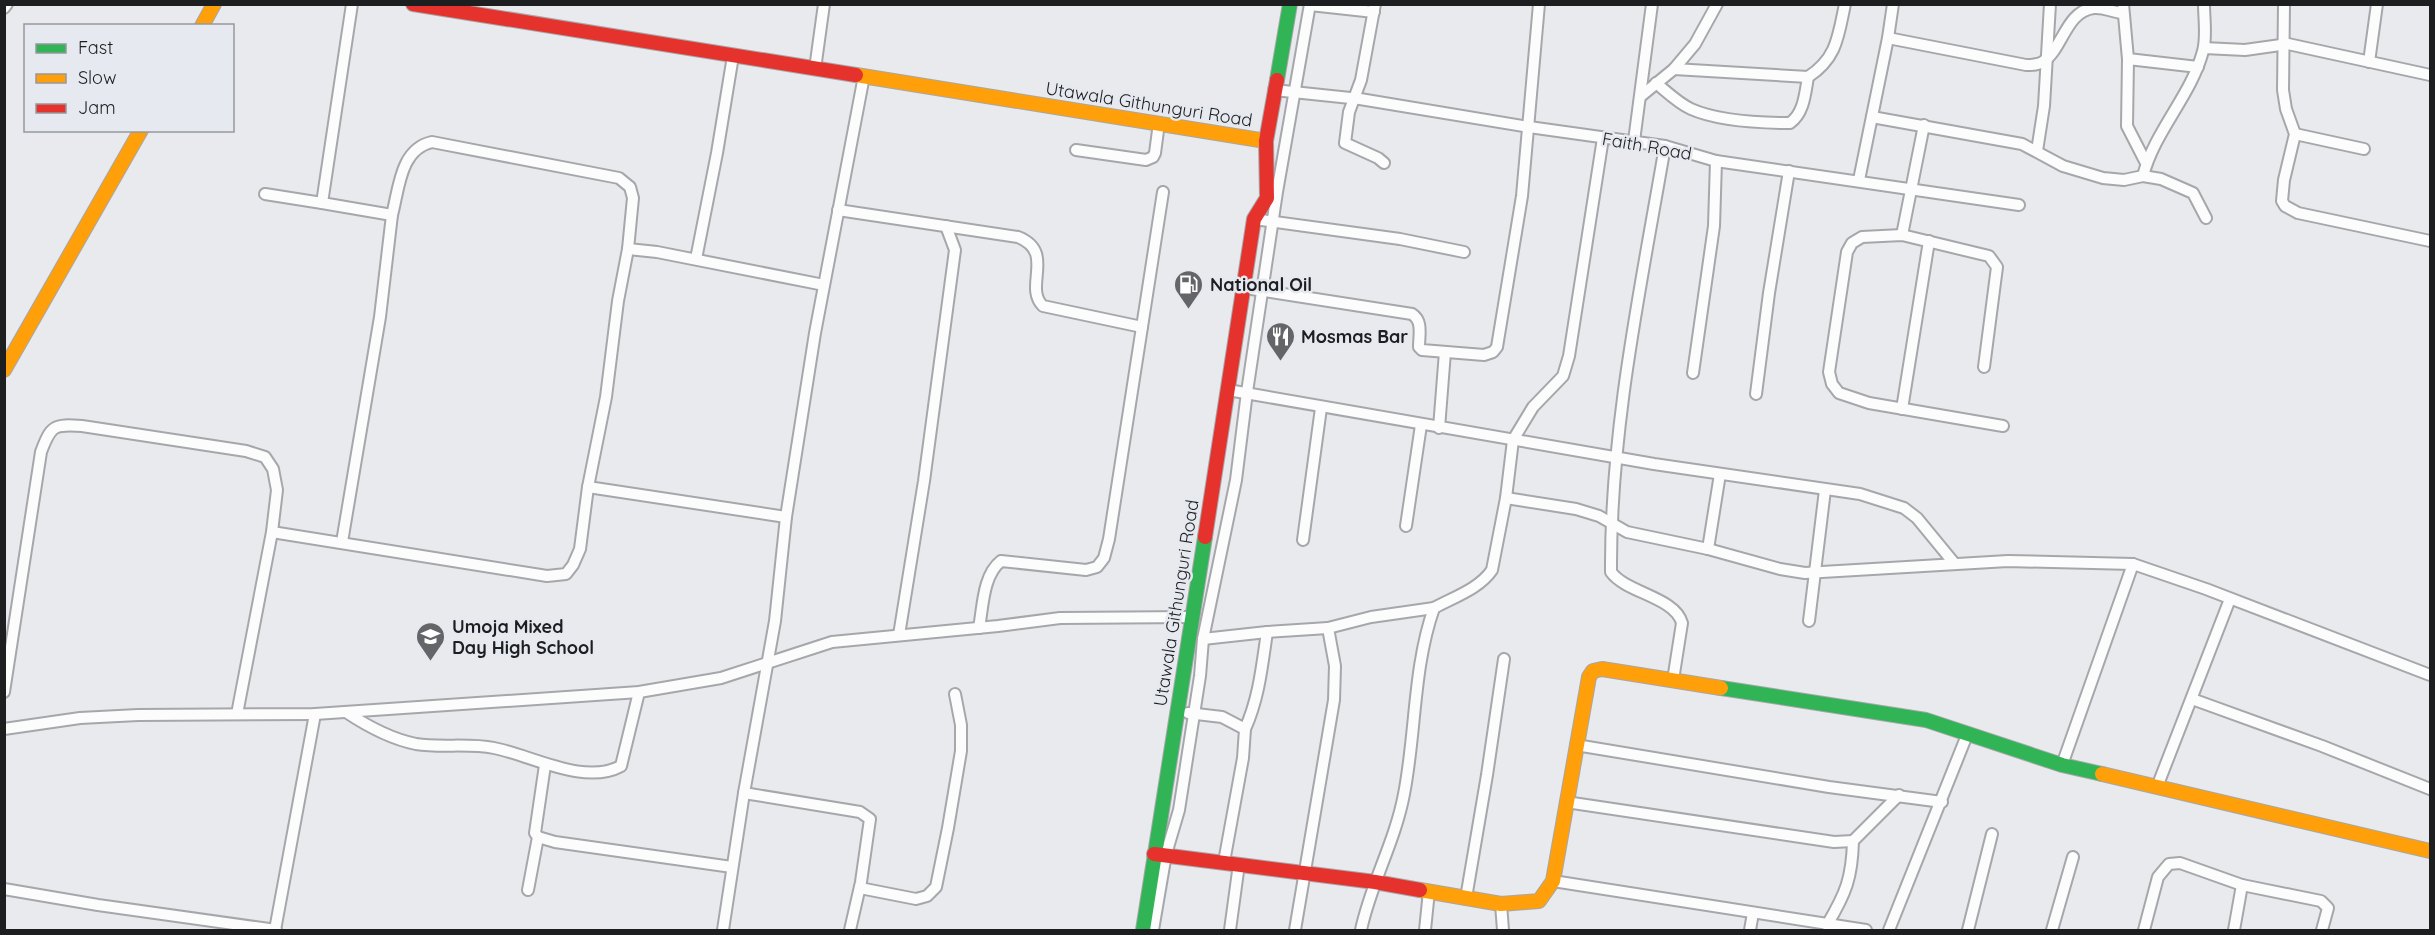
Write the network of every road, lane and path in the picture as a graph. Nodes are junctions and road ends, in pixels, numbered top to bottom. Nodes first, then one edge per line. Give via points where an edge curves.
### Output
1 (214, 4) edge
2 (352, 4) edge
3 (413, 4) edge
4 (824, 4) edge
5 (1290, 4) edge
6 (1539, 4) edge
7 (1652, 4) edge
8 (1717, 4) edge
9 (1845, 4) edge
10 (1893, 4) edge
11 (2050, 4) edge
12 (2204, 4) edge
13 (2284, 4) edge
14 (2377, 4) edge
15 (1374, 8) edge
16 (2122, 9) edge
17 (202, 24) edge
18 (1888, 38) junction
19 (2283, 44) junction
20 (2204, 48) junction
21 (732, 56) junction
22 (2128, 59) junction
23 (2045, 61) junction
24 (2369, 62) junction
25 (2198, 67) junction
26 (815, 69) junction
27 (1674, 69) junction
28 (2430, 75) edge
29 (864, 76) junction
30 (1808, 77) junction
31 (1656, 83) junction
32 (1274, 90) junction
33 (1296, 92) junction
34 (1641, 96) junction
35 (1354, 98) junction
36 (1872, 117) junction
37 (1159, 123) junction
38 (1924, 125) junction
39 (1529, 127) junction
40 (140, 132) edge
41 (2295, 134) junction
42 (1603, 138) junction
43 (1266, 141) junction
44 (1635, 141) junction
45 (1665, 146) junction
46 (2364, 149) dead end
47 (1077, 150) dead end
48 (2037, 151) junction
49 (1716, 161) junction
50 (1384, 163) dead end
51 (2146, 163) junction
52 (1789, 171) junction
53 (2143, 176) junction
54 (1859, 180) junction
55 (1911, 188) junction
56 (1163, 192) dead end
57 (265, 194) dead end
58 (322, 203) junction
59 (2019, 205) dead end
60 (838, 210) junction
61 (392, 215) junction
62 (2206, 218) dead end
63 (1254, 219) junction
64 (1273, 223) junction
65 (946, 226) junction
66 (1902, 235) junction
67 (1929, 241) junction
68 (2430, 241) edge
69 (628, 249) junction
70 (1464, 252) dead end
71 (696, 259) junction
72 (824, 285) junction
73 (1245, 288) junction
74 (1263, 290) junction
75 (1142, 327) junction
76 (1445, 352) junction
77 (1984, 367) dead end
78 (4, 370) edge
79 (1693, 373) dead end
80 (1228, 390) junction
81 (1247, 392) junction
82 (1756, 394) dead end
83 (1321, 408) junction
84 (1902, 408) junction
85 (1421, 424) junction
86 (2003, 426) dead end
87 (1439, 428) junction
88 (1513, 440) junction
89 (1617, 458) junction
90 (1720, 474) junction
91 (588, 487) junction
92 (1825, 489) junction
93 (1506, 498) junction
94 (786, 517) junction
95 (1611, 522) junction
96 (1406, 526) dead end
97 (272, 532) junction
98 (1303, 540) dead end
99 (342, 542) junction
100 (1708, 549) junction
101 (1954, 563) junction
102 (2133, 564) junction
103 (1813, 573) junction
104 (2230, 599) junction
105 (1434, 608) junction
106 (1192, 617) junction
107 (1809, 621) dead end
108 (979, 628) junction
109 (1328, 628) junction
110 (1267, 632) junction
111 (899, 635) junction
112 (1203, 639) junction
113 (1186, 657) junction
114 (1201, 657) junction
115 (1503, 659) dead end
116 (768, 664) junction
117 (2430, 675) edge
118 (1673, 680) junction
119 (4, 692) edge
120 (639, 692) junction
121 (955, 694) dead end
122 (2192, 699) junction
123 (346, 712) junction
124 (1176, 713) junction
125 (1194, 713) junction
126 (237, 714) junction
127 (315, 714) junction
128 (4, 729) edge
129 (1245, 729) junction
130 (1967, 735) junction
131 (1576, 746) junction
132 (545, 765) junction
133 (2062, 765) junction
134 (2157, 787) junction
135 (2430, 789) edge
136 (744, 793) junction
137 (1899, 795) junction
138 (1566, 802) junction
139 (1942, 802) junction
140 (1992, 834) dead end
141 (538, 837) junction
142 (1854, 841) junction
143 (2430, 851) edge
144 (1160, 854) junction
145 (2073, 857) dead end
146 (1224, 862) junction
147 (1239, 864) junction
148 (732, 867) junction
149 (1306, 873) junction
150 (1553, 881) junction
151 (1375, 882) junction
152 (2242, 885) junction
153 (860, 888) junction
154 (4, 889) edge
155 (528, 891) dead end
156 (1430, 891) junction
157 (1466, 898) junction
158 (1502, 904) junction
159 (1753, 913) junction
160 (1827, 925) junction
161 (1813, 927) edge
162 (275, 930) edge
163 (723, 930) edge
164 (850, 930) edge
165 (1143, 930) edge
166 (1154, 930) edge
167 (1230, 930) edge
168 (1295, 930) edge
169 (1361, 930) edge
170 (1425, 930) edge
171 (1503, 930) edge
172 (1750, 930) edge
173 (1866, 930) edge
174 (1889, 930) edge
175 (1968, 930) edge
176 (2052, 930) edge
177 (2144, 930) edge
178 (2234, 930) edge
179 (2322, 930) edge

1 - 17 street
2 - 58 street
3 - 21 street, Utawala Githunguri Road
4 - 26 street
5 - 32 street
6 - 39 street
7 - 34 street
8 - 27 street via 1695,44
9 - 30 street via 1835,50 1823,68
10 - 18 street
11 - 23 street
12 - 20 street
13 - 19 street
14 - 24 street
15 - 33 street via 1310,4
15 - 35 street
16 - 22 street
16 - 23 street via 2085,11 2068,25
18 - 23 street via 2026,65
18 - 36 street
19 - 20 street via 2245,50
19 - 24 street
19 - 41 street via 2286,109
20 - 25 street
21 - 26 street, Utawala Githunguri Road
21 - 71 street
22 - 25 street
22 - 51 street via 2127,126
23 - 48 street
24 - 28 street
25 - 51 street
26 - 29 street, Utawala Githunguri Road
27 - 30 street
27 - 31 street
29 - 37 street, Utawala Githunguri Road
29 - 60 street
30 - 31 street via 1803,106 1790,123 1732,119 1691,109
31 - 34 street
32 - 33 street, Faith Road
32 - 43 street
33 - 35 street, Faith Road
33 - 64 street
34 - 44 street
35 - 39 street, Faith Road
35 - 50 street via 1345,143
36 - 38 street
36 - 54 street
37 - 43 street, Utawala Githunguri Road
37 - 47 street via 1153,158
38 - 48 street via 2022,144
38 - 55 street
39 - 42 street, Faith Road
39 - 76 street via 1522,196 1497,347 1484,355
40 - 78 street
41 - 46 street
41 - 68 street via 2284,180 2285,206 2298,213
42 - 44 street, Faith Road
42 - 88 street via 1569,356 1563,376 1533,407
43 - 63 street, Utawala Githunguri Road via 1267,198
44 - 45 street, Faith Road
45 - 49 street, Faith Road
45 - 89 street
48 - 53 street via 2063,166 2103,178 2124,180
49 - 52 street, Faith Road
49 - 79 street via 1714,226
51 - 53 street
52 - 54 street, Faith Road
52 - 82 street
53 - 62 street via 2193,193
54 - 55 street, Faith Road
55 - 59 street, Faith Road
55 - 66 street
56 - 75 street
57 - 58 street
58 - 61 street
60 - 65 street
60 - 72 street
61 - 69 street via 407,160 412,152 432,142 619,178 630,188 633,198
61 - 99 street via 380,317
63 - 64 street
63 - 73 street, Utawala Githunguri Road
64 - 70 street via 1400,239
64 - 74 street
65 - 75 street via 1029,241 1036,250 1037,296 1043,306
65 - 111 street via 955,250
66 - 67 street
66 - 84 street via 1862,237 1847,252 1829,372 1832,384 1848,398
67 - 77 street via 1989,256 1997,267
67 - 84 street
69 - 71 street
69 - 91 street
71 - 72 street
72 - 94 street
73 - 74 street
73 - 80 street, Utawala Githunguri Road
74 - 76 street via 1412,314 1420,324 1419,347 1427,352
74 - 81 street
75 - 108 street via 1104,558 1097,567 1086,570 1001,561 993,567 988,580
76 - 87 street
80 - 81 street
80 - 106 street, Utawala Githunguri Road
81 - 83 street
81 - 112 street via 1236,480
83 - 85 street
83 - 98 street
84 - 86 street
85 - 87 street
85 - 96 street
87 - 88 street
88 - 89 street
88 - 93 street
89 - 90 street
89 - 95 street
90 - 92 street
90 - 100 street
91 - 94 street
91 - 99 street via 580,549 566,574 547,576
92 - 101 street via 1860,494 1904,508
92 - 103 street
93 - 95 street via 1576,509
93 - 105 street via 1492,570 1475,587
94 - 116 street
95 - 100 street via 1627,532
95 - 118 street via 1611,572 1680,616
97 - 99 street
97 - 119 street via 278,490 273,469 265,458 246,451 82,426 60,425 52,429 41,452
97 - 126 street
100 - 103 street via 1780,569
101 - 102 street
101 - 103 street
102 - 104 street
102 - 133 street
103 - 107 street
104 - 117 street
104 - 122 street
105 - 109 street
105 - 151 street via 1424,636 1405,792 1397,828
106 - 108 street via 1060,618
106 - 113 street, Utawala Githunguri Road
108 - 111 street
109 - 110 street
109 - 149 street via 1335,666 1334,700
110 - 112 street
110 - 129 street via 1255,706
111 - 116 street via 832,642
112 - 114 street
113 - 114 street
113 - 124 street, Utawala Githunguri Road
114 - 125 street
115 - 157 street
116 - 120 street via 721,678
116 - 136 street
118 - 130 street via 1875,710 1949,726
118 - 131 street via 1593,671 1588,677
120 - 123 street
120 - 132 street via 621,765 606,773
121 - 153 street via 961,752 936,887 927,896 916,899
122 - 134 street
122 - 135 street
123 - 127 street
123 - 132 street via 377,731 416,744 492,748
124 - 125 street
124 - 144 street, Utawala Githunguri Road
125 - 129 street via 1222,717
125 - 144 street via 1179,810
126 - 127 street
126 - 128 street via 80,718
127 - 162 street
129 - 146 street
130 - 133 street
130 - 139 street
131 - 137 street via 1829,788
131 - 138 street
132 - 141 street
133 - 134 street
134 - 143 street
136 - 148 street
136 - 153 street via 866,815 870,819
137 - 139 street
137 - 142 street
138 - 142 street via 1834,842
138 - 150 street
139 - 174 street
140 - 175 street
141 - 148 street
141 - 155 street
142 - 160 street via 1852,870 1844,895
144 - 146 street
144 - 165 street, Utawala Githunguri Road
144 - 166 street
145 - 176 street
146 - 147 street
147 - 149 street
147 - 167 street
148 - 163 street
149 - 151 street
149 - 168 street
150 - 158 street via 1539,901
150 - 159 street
151 - 156 street
151 - 169 street
152 - 177 street via 2180,863 2169,864 2158,877
152 - 178 street
152 - 179 street via 2321,901 2328,909
153 - 164 street
154 - 162 street
156 - 157 street
156 - 170 street
157 - 158 street
158 - 171 street
159 - 161 street
159 - 172 street
160 - 161 street
160 - 173 street

